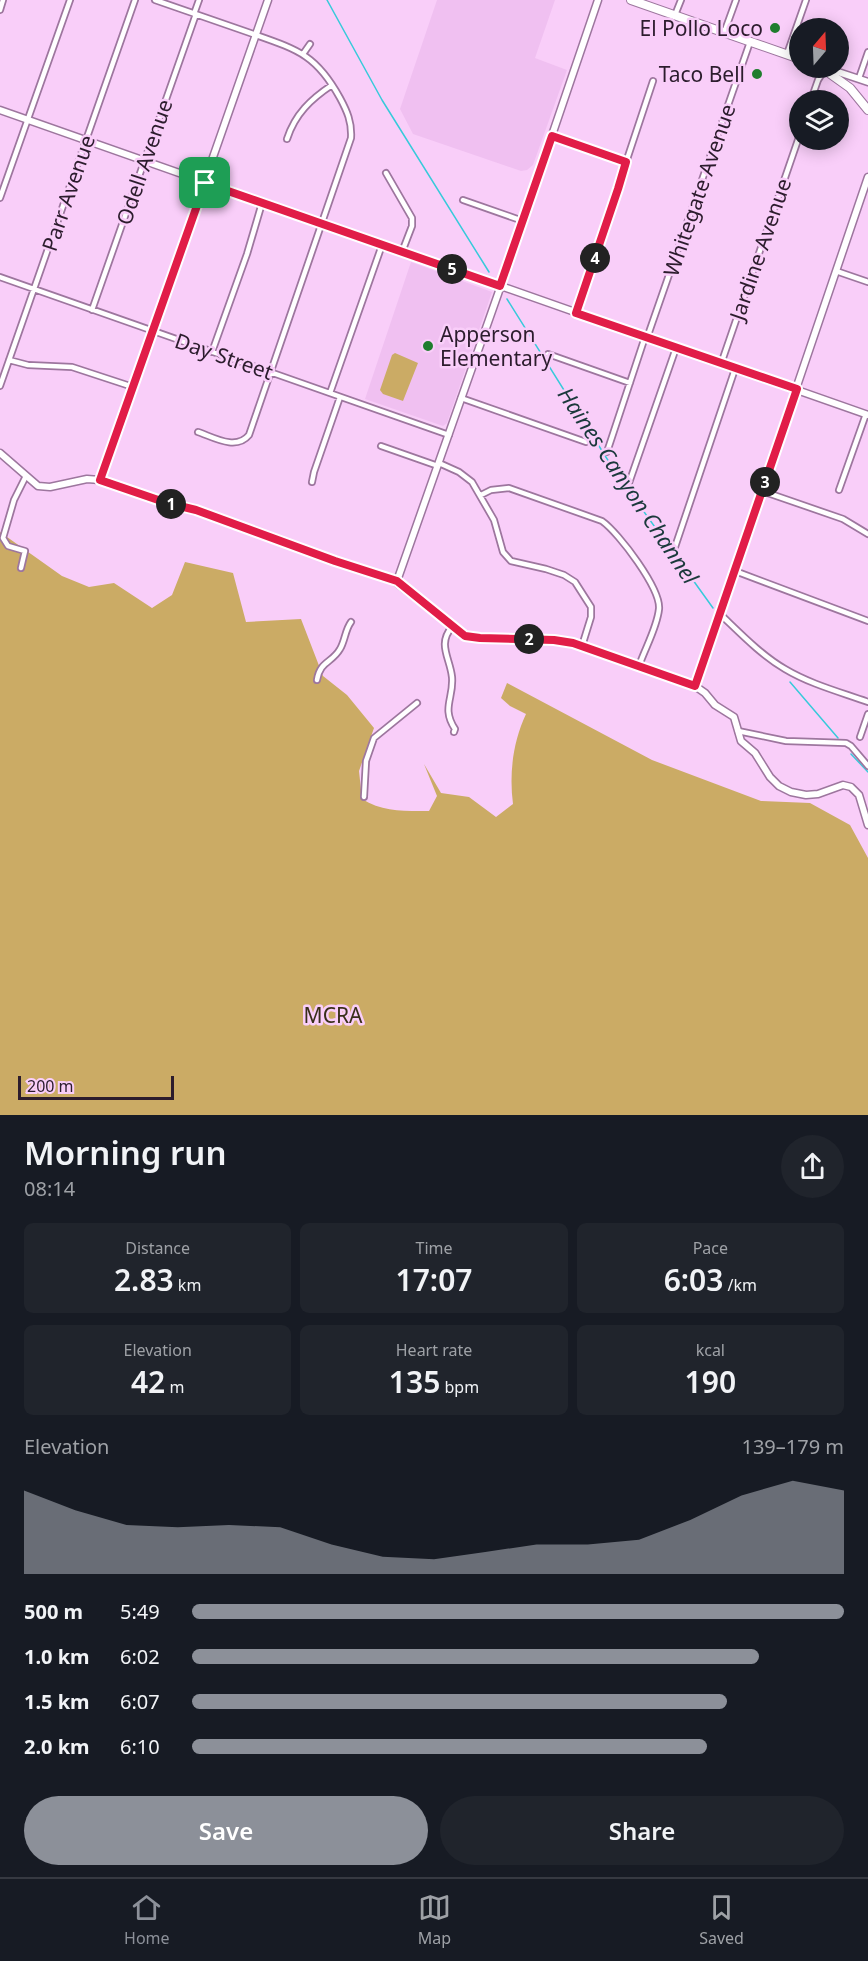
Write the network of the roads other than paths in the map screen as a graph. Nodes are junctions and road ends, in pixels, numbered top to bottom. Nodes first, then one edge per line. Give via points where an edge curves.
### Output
1 (3, 0) edge
2 (70, 0) edge
3 (135, 0) edge
4 (155, 0) edge
5 (199, 0) edge
6 (268, 0) edge
7 (598, 0) edge
8 (631, 0) edge
9 (681, 0) edge
10 (736, 0) edge
11 (806, 0) edge
12 (0, 10) edge
13 (195, 14) junction
14 (675, 15) junction
15 (724, 33) junction
16 (256, 35) junction
17 (750, 42) junction
18 (310, 44) dead end
19 (868, 52) edge
20 (303, 54) junction
21 (787, 54) joint
22 (849, 75) edge
23 (837, 78) edge
24 (859, 78) junction
25 (653, 81) dead end
26 (868, 82) edge
27 (332, 85) junction
28 (0, 110) edge
29 (868, 110) edge
30 (27, 120) junction
31 (552, 136) junction
32 (287, 139) dead end
33 (86, 141) junction
34 (795, 150) edge
35 (145, 161) junction
36 (626, 162) junction
37 (386, 173) dead end
38 (868, 177) edge
39 (205, 183) junction
40 (0, 198) edge
41 (463, 200) dead end
42 (262, 203) junction
43 (523, 221) junction
44 (323, 224) junction
45 (382, 245) junction
46 (402, 252) junction
47 (836, 271) junction
48 (0, 277) edge
49 (868, 282) edge
50 (500, 286) junction
51 (34, 289) junction
52 (92, 310) junction
53 (576, 313) junction
54 (153, 331) junction
55 (646, 338) junction
56 (676, 348) junction
57 (212, 352) junction
58 (548, 354) dead end
59 (9, 360) junction
60 (721, 364) junction
61 (735, 369) junction
62 (270, 372) junction
63 (630, 383) junction
64 (0, 386) edge
65 (133, 387) junction
66 (797, 389) junction
67 (330, 393) junction
68 (340, 397) junction
69 (461, 399) junction
70 (867, 415) edge
71 (198, 432) dead end
72 (449, 435) junction
73 (586, 442) dead end
74 (381, 446) dead end
75 (607, 452) dead end
76 (0, 453) edge
77 (438, 465) junction
78 (26, 476) junction
79 (100, 480) junction
80 (312, 482) dead end
81 (629, 483) dead end
82 (839, 490) dead end
83 (762, 491) junction
84 (481, 495) junction
85 (868, 534) edge
86 (675, 546) dead end
87 (21, 568) dead end
88 (735, 571) junction
89 (397, 581) junction
90 (720, 614) junction
91 (868, 621) edge
92 (351, 622) dead end
93 (452, 627) junction
94 (582, 645) junction
95 (639, 666) junction
96 (317, 680) dead end
97 (695, 686) junction
98 (868, 702) edge
99 (417, 703) dead end
100 (868, 714) edge
101 (737, 731) junction
102 (454, 732) dead end
103 (860, 737) dead end
104 (868, 765) edge
105 (364, 797) dead end
106 (868, 825) edge

1 - 12 street
2 - 30 street
3 - 33 street, Parr Avenue
4 - 13 street
5 - 13 street, Odell Avenue
6 - 16 street
7 - 31 street
8 - 14 main road
9 - 14 street
10 - 15 street
11 - 21 street
13 - 16 street
13 - 35 street, Odell Avenue
14 - 15 main road
15 - 17 main road
16 - 20 street
16 - 39 street
17 - 21 main road
17 - 55 street, Whitegate Avenue
18 - 20 street
19 - 24 street
20 - 27 street
22 - 24 street
23 - 29 main road
24 - 26 street
25 - 36 street
27 - 32 street via 302,109
27 - 44 street via 348,112 352,131
28 - 30 street
30 - 33 street
30 - 40 street
31 - 36 street
31 - 43 street
33 - 35 street
33 - 51 street, Parr Avenue
34 - 60 street, Jardine Avenue
35 - 39 street
35 - 52 street, Odell Avenue
36 - 53 street
37 - 46 street via 412,218
38 - 47 street
39 - 42 street
39 - 54 street
41 - 43 street
42 - 44 street
42 - 57 street
43 - 50 street
44 - 45 street
44 - 62 street
45 - 46 street
45 - 67 street
46 - 50 street
47 - 49 street
47 - 66 street
48 - 51 street, Day Street
50 - 53 street
50 - 69 street
51 - 52 street, Day Street
51 - 59 street, Parr Avenue
52 - 54 street, Day Street
53 - 55 street
54 - 57 street, Day Street
54 - 65 street
55 - 56 street
55 - 63 street, Whitegate Avenue
56 - 60 street
56 - 81 street
57 - 62 street, Day Street
58 - 63 street
59 - 64 street, Parr Avenue
59 - 65 street via 72,367
60 - 61 street
61 - 66 street
61 - 86 street
62 - 67 street, Day Street
62 - 71 street via 249,435 240,442 229,442
63 - 75 street, Whitegate Avenue
65 - 79 street
66 - 70 street
66 - 83 street
67 - 68 street, Day Street
68 - 72 street, Day Street
68 - 80 street
69 - 72 street
69 - 73 street
70 - 82 street
72 - 77 street
74 - 77 street
76 - 78 street
77 - 84 street via 464,475
77 - 89 street
78 - 79 street via 42,488
78 - 87 street via 3,534 8,546 25,551
79 - 89 street
83 - 85 street via 843,519
83 - 88 street
84 - 94 street via 508,558 570,578 589,601 591,617
84 - 95 street via 509,488 602,521 614,531 658,597 658,612
88 - 90 street
88 - 91 street
89 - 93 street
90 - 97 street
90 - 98 street via 785,669
92 - 96 street via 340,650 324,663
93 - 94 street via 475,638 554,640
93 - 102 street via 444,643 452,678 448,713
94 - 95 street
95 - 97 street
97 - 101 street via 732,715
99 - 105 street via 374,738 366,761
100 - 103 street
101 - 104 street via 786,741 846,743
101 - 106 street via 770,777 786,790 806,795 843,785 853,788

